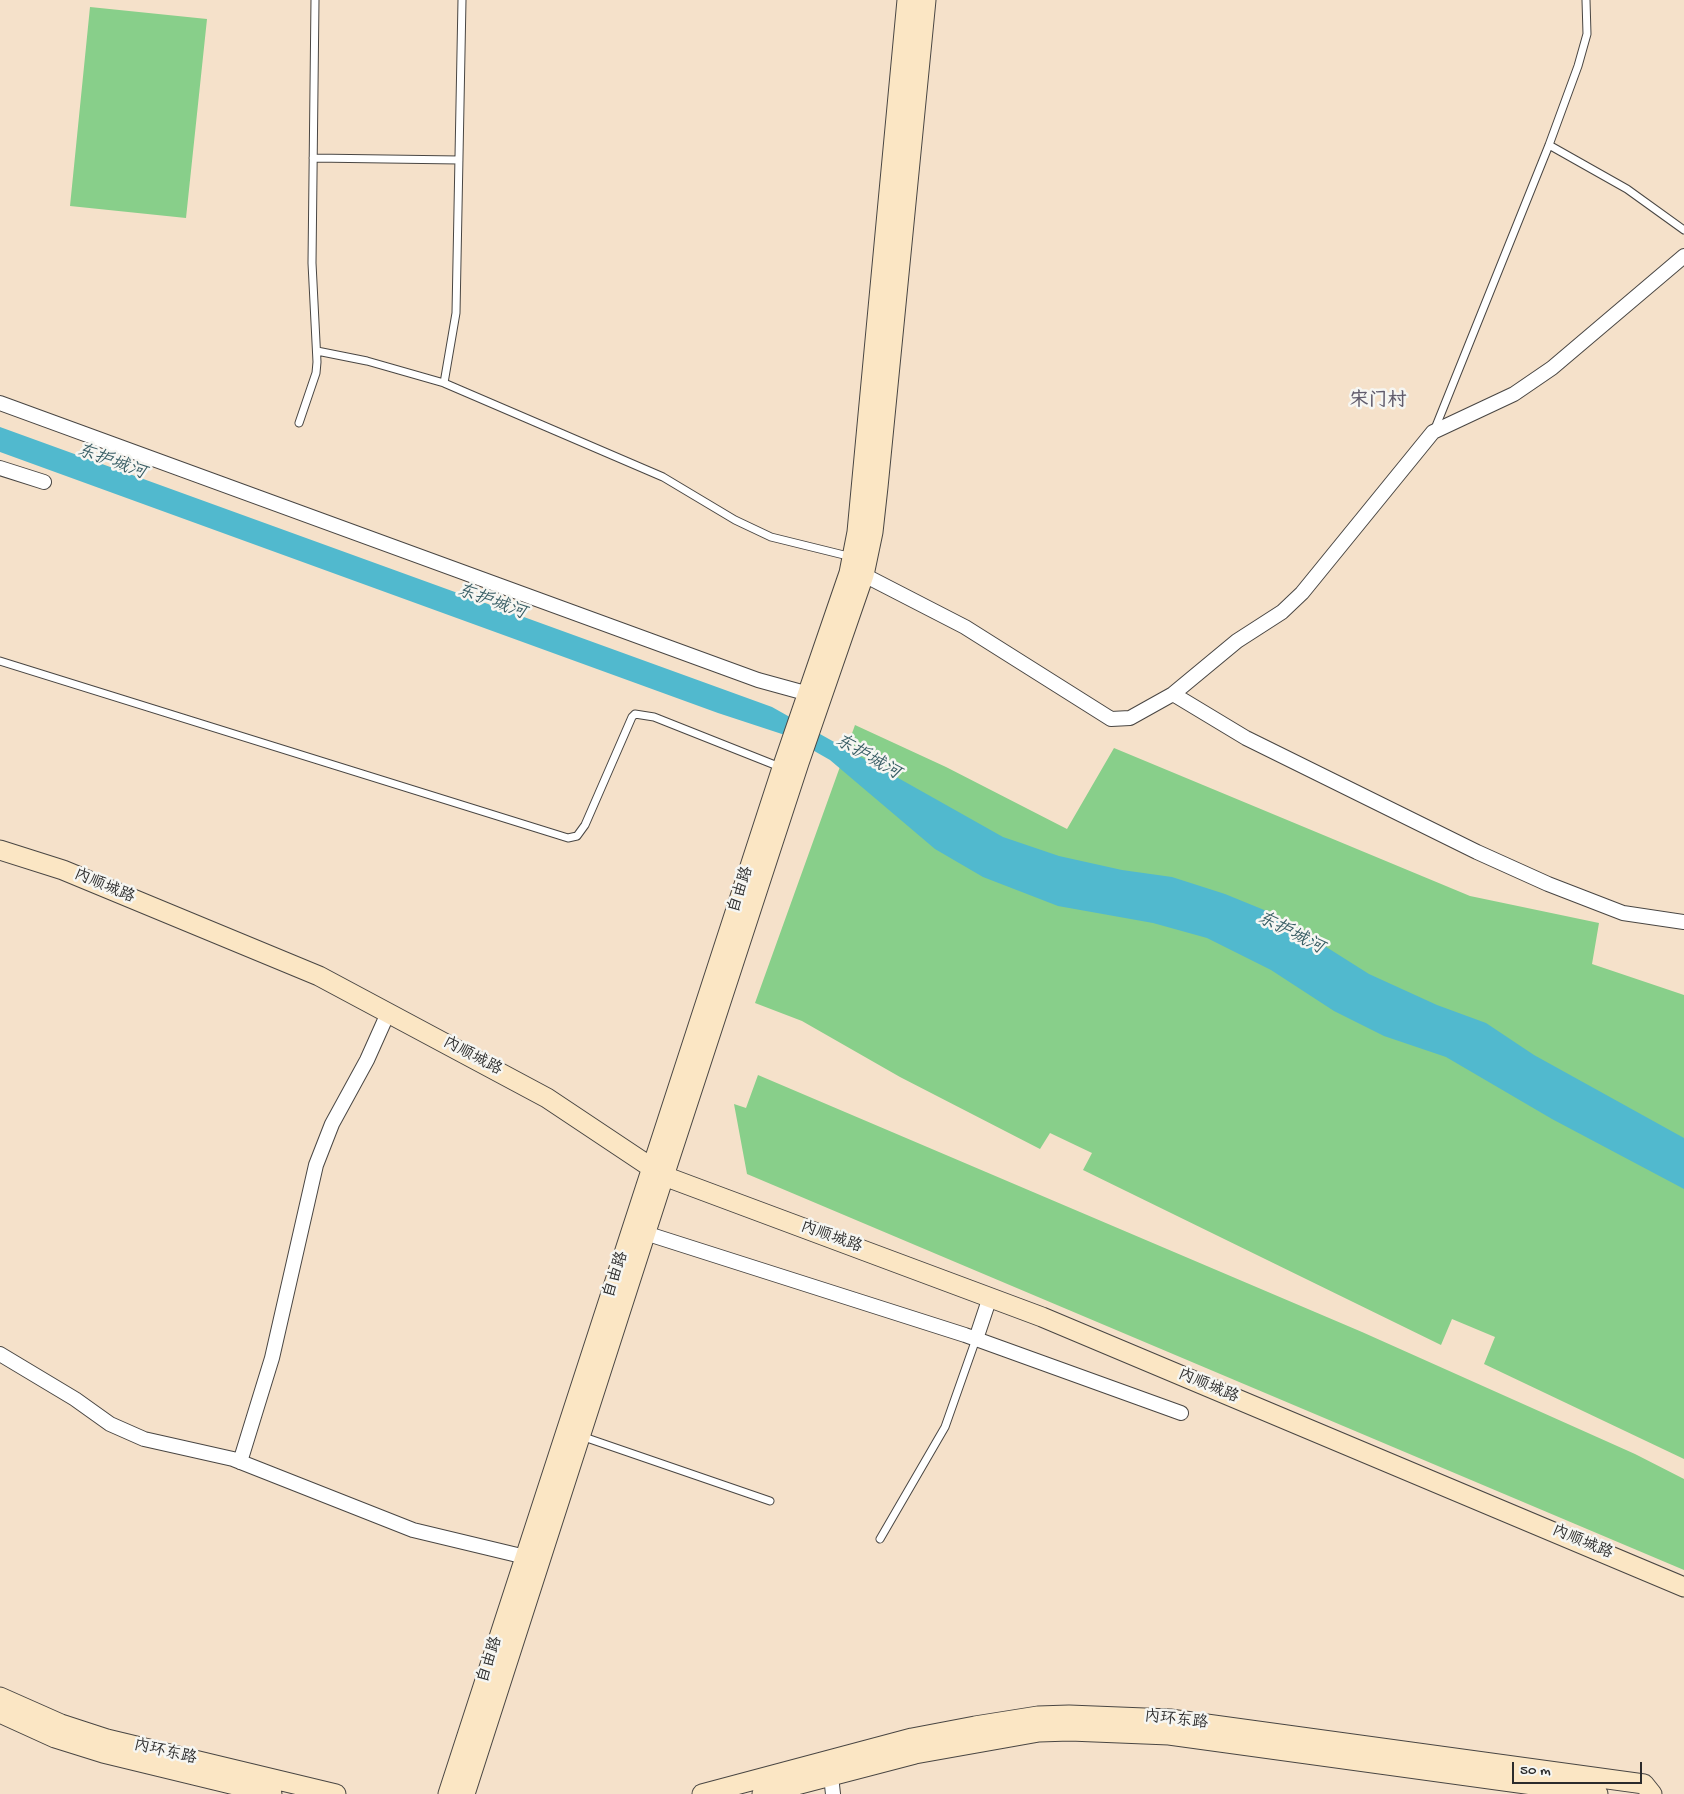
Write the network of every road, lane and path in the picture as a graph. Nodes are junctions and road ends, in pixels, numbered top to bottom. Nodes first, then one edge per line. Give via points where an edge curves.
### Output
1 (314, 0) edge
2 (462, 0) edge
3 (907, 0) edge
4 (926, 0) edge
5 (1586, 0) edge
6 (1549, 145) junction
7 (313, 158) junction
8 (459, 160) junction
9 (1684, 230) edge
10 (1684, 256) edge
11 (316, 351) junction
12 (444, 383) junction
13 (0, 404) edge
14 (299, 422) dead end
15 (1433, 432) junction
16 (0, 468) edge
17 (44, 482) dead end
18 (852, 557) junction
19 (864, 575) junction
20 (0, 661) edge
21 (1173, 694) junction
22 (810, 704) junction
23 (789, 762) junction
24 (0, 850) edge
25 (1684, 922) edge
26 (388, 1013) junction
27 (658, 1172) junction
28 (646, 1233) junction
29 (990, 1297) junction
30 (976, 1339) junction
31 (0, 1354) edge
32 (1181, 1413) dead end
33 (580, 1436) junction
34 (240, 1462) junction
35 (770, 1501) dead end
36 (880, 1539) dead end
37 (532, 1559) junction
38 (1684, 1587) edge
39 (0, 1697) edge
40 (0, 1714) edge
41 (832, 1785) edge
42 (272, 1794) edge
43 (336, 1794) edge
44 (448, 1794) edge
45 (465, 1794) edge
46 (702, 1794) edge
47 (762, 1794) edge
48 (1598, 1794) edge
49 (1652, 1794) edge

1 - 7 lane
2 - 8 lane
3 - 18 street via 858,522
4 - 19 street via 878,487
5 - 6 lane via 1584,49
6 - 9 lane via 1627,189
6 - 15 lane
7 - 8 lane
7 - 11 lane via 312,263
8 - 12 lane via 456,313
10 - 15 street via 1552,368 1514,394
11 - 12 lane via 367,361
11 - 14 lane via 316,373
12 - 18 lane via 663,477 771,537
13 - 22 street via 758,680
15 - 21 street via 1302,594
16 - 17 street
18 - 22 street
19 - 21 street via 965,627 1111,719 1130,718
19 - 22 street
20 - 23 lane via 568,838 577,836 586,825 635,714 654,717
21 - 25 street via 1246,738 1548,884 1623,913
22 - 23 street, 自由路
23 - 27 street, 自由路
24 - 26 street, 内顺城路 via 63,870 319,976
26 - 27 street, 内顺城路 via 547,1098
26 - 34 street via 332,1124 316,1165 272,1358
27 - 28 street, 自由路
27 - 29 street, 内顺城路
27 - 37 street, 自由路
28 - 30 street
28 - 33 street, 自由路
29 - 30 street
29 - 38 street, 内顺城路
30 - 32 street
30 - 36 lane via 945,1428
31 - 34 street via 110,1424 136,1436
33 - 35 lane
33 - 37 street, 自由路
34 - 37 street via 414,1530
37 - 44 street, 自由路
37 - 45 street, 自由路
39 - 43 street, 内环东路 via 61,1724 107,1739
40 - 42 street, 内环东路 via 55,1738 103,1753
41 - 47 street, 内环东路
41 - 48 street, 内环东路 via 916,1754 978,1741 1039,1732 1100,1731 1169,1734
46 - 49 street, 内环东路 via 912,1738 1038,1716 1069,1715 1170,1719 1644,1784

